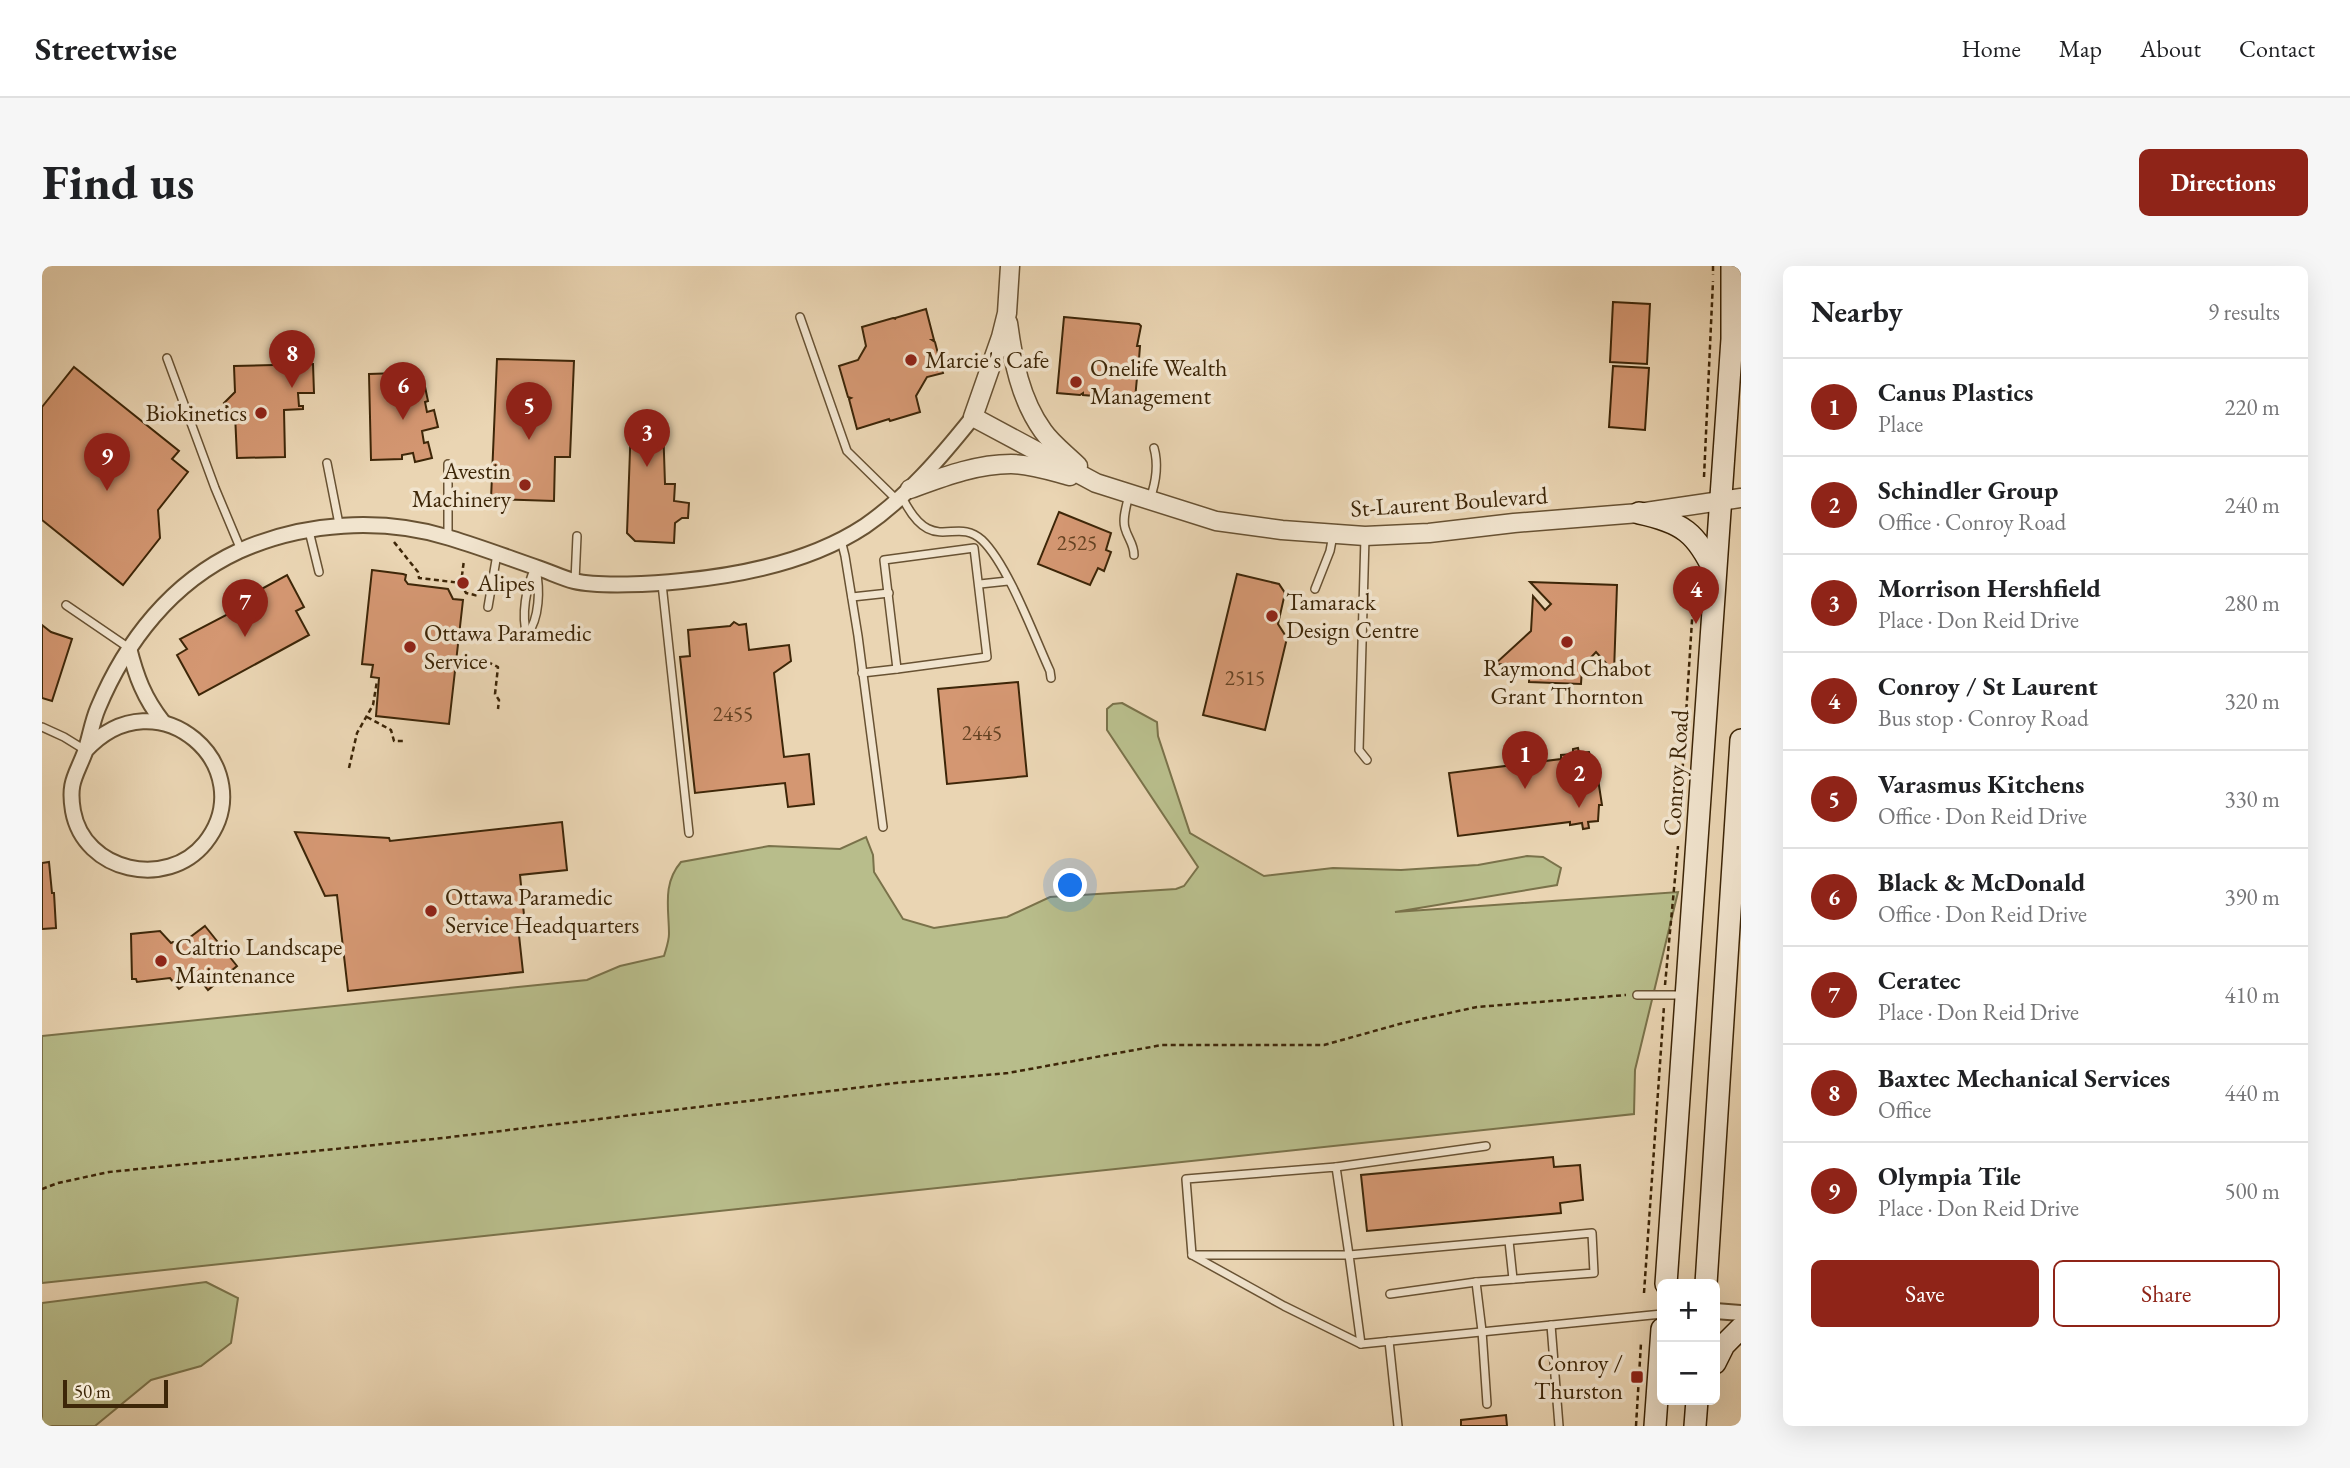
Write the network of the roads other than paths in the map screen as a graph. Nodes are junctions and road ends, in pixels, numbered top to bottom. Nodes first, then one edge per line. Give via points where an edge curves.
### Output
1 (1010, 266) edge
2 (1732, 266) edge
3 (1007, 313) junction
4 (800, 317) dead end
5 (167, 358) dead end
6 (973, 417) junction
7 (1154, 448) dead end
8 (327, 463) dead end
9 (448, 464) dead end
10 (1096, 482) junction
11 (1129, 494) junction
12 (903, 495) junction
13 (1150, 500) junction
14 (1731, 500) edge
15 (1639, 513) junction
16 (339, 524) junction
17 (309, 531) junction
18 (1333, 534) junction
19 (577, 536) dead end
20 (1365, 536) junction
21 (448, 537) junction
22 (841, 539) junction
23 (241, 550) junction
24 (497, 554) junction
25 (1134, 555) dead end
26 (536, 567) junction
27 (319, 572) dead end
28 (1716, 576) junction
29 (1008, 581) junction
30 (575, 582) junction
31 (662, 583) junction
32 (980, 584) junction
33 (1315, 589) dead end
34 (889, 593) junction
35 (852, 597) junction
36 (66, 605) dead end
37 (488, 607) dead end
38 (129, 648) junction
39 (897, 669) junction
40 (862, 673) junction
41 (1051, 678) dead end
42 (163, 722) junction
43 (42, 727) edge
44 (1741, 740) edge
45 (85, 751) junction
46 (1367, 760) dead end
47 (883, 827) dead end
48 (689, 833) dead end
49 (1637, 995) road end
50 (1686, 995) junction
51 (1486, 1146) dead end
52 (1336, 1167) junction
53 (1509, 1241) junction
54 (1192, 1255) junction
55 (1349, 1255) junction
56 (1513, 1279) junction
57 (1666, 1279) edge
58 (1706, 1279) edge
59 (1476, 1282) junction
60 (1390, 1294) dead end
61 (1720, 1311) edge
62 (1741, 1313) edge
63 (1657, 1314) edge
64 (1551, 1325) junction
65 (1741, 1328) edge
66 (1482, 1331) junction
67 (1389, 1341) junction
68 (1661, 1342) edge
69 (1361, 1343) junction
70 (1720, 1353) edge
71 (1487, 1404) dead end
72 (1398, 1426) edge
73 (1559, 1426) edge
74 (1655, 1426) edge

1 - 3 street
2 - 14 main road, Conroy Road
3 - 6 street
3 - 10 street via 1014,363 1028,404 1043,432
4 - 12 lane via 847,451
5 - 23 lane
6 - 10 street, St-Laurent Boulevard
6 - 12 street
7 - 13 lane via 1157,476
8 - 16 lane
9 - 21 lane
10 - 11 street, St-Laurent Boulevard
10 - 12 street via 1014,464 951,473
11 - 13 street, St-Laurent Boulevard
11 - 25 lane via 1124,519
12 - 22 street
12 - 29 lane via 926,529 979,538
13 - 18 street, St-Laurent Boulevard via 1216,521
14 - 15 street, St-Laurent Boulevard
14 - 28 main road, Conroy Road
15 - 20 street, St-Laurent Boulevard
15 - 28 main road via 1661,517 1694,537
16 - 17 street
16 - 21 street
17 - 23 street
17 - 27 lane
18 - 20 street, St-Laurent Boulevard
18 - 33 lane
19 - 30 lane
20 - 46 lane via 1359,750
21 - 24 street
22 - 31 street via 782,563
22 - 35 lane
23 - 38 street via 210,566 170,598
24 - 26 street
24 - 37 lane
26 - 26 lane via 529,581 527,635 535,626
26 - 30 street
28 - 50 main road, Conroy Road
29 - 32 lane
29 - 41 lane
30 - 31 street
31 - 48 lane
32 - 34 lane via 974,548 884,560
32 - 39 lane via 987,657
34 - 35 lane
34 - 39 lane
35 - 40 lane
36 - 38 lane
38 - 42 street via 137,680
38 - 45 street via 112,675
39 - 40 lane
40 - 47 lane
42 - 45 street via 139,720 116,726
42 - 45 street via 195,738 211,757 220,780 215,827 198,850 173,866 134,870 114,864 82,835 73,815 71,793
43 - 45 lane
44 - 58 main road
49 - 50 lane
50 - 57 main road, Conroy Road
51 - 52 lane
52 - 54 lane via 1186,1179
52 - 55 lane
53 - 55 lane
53 - 56 lane
53 - 56 lane via 1592,1233 1594,1273
54 - 55 lane
54 - 69 lane
55 - 69 lane
56 - 59 lane
59 - 60 lane
59 - 66 lane
61 - 62 street
63 - 64 lane
64 - 66 lane
64 - 73 lane
65 - 70 main road
66 - 67 lane
66 - 71 lane
67 - 69 lane
67 - 72 lane
68 - 74 main road

